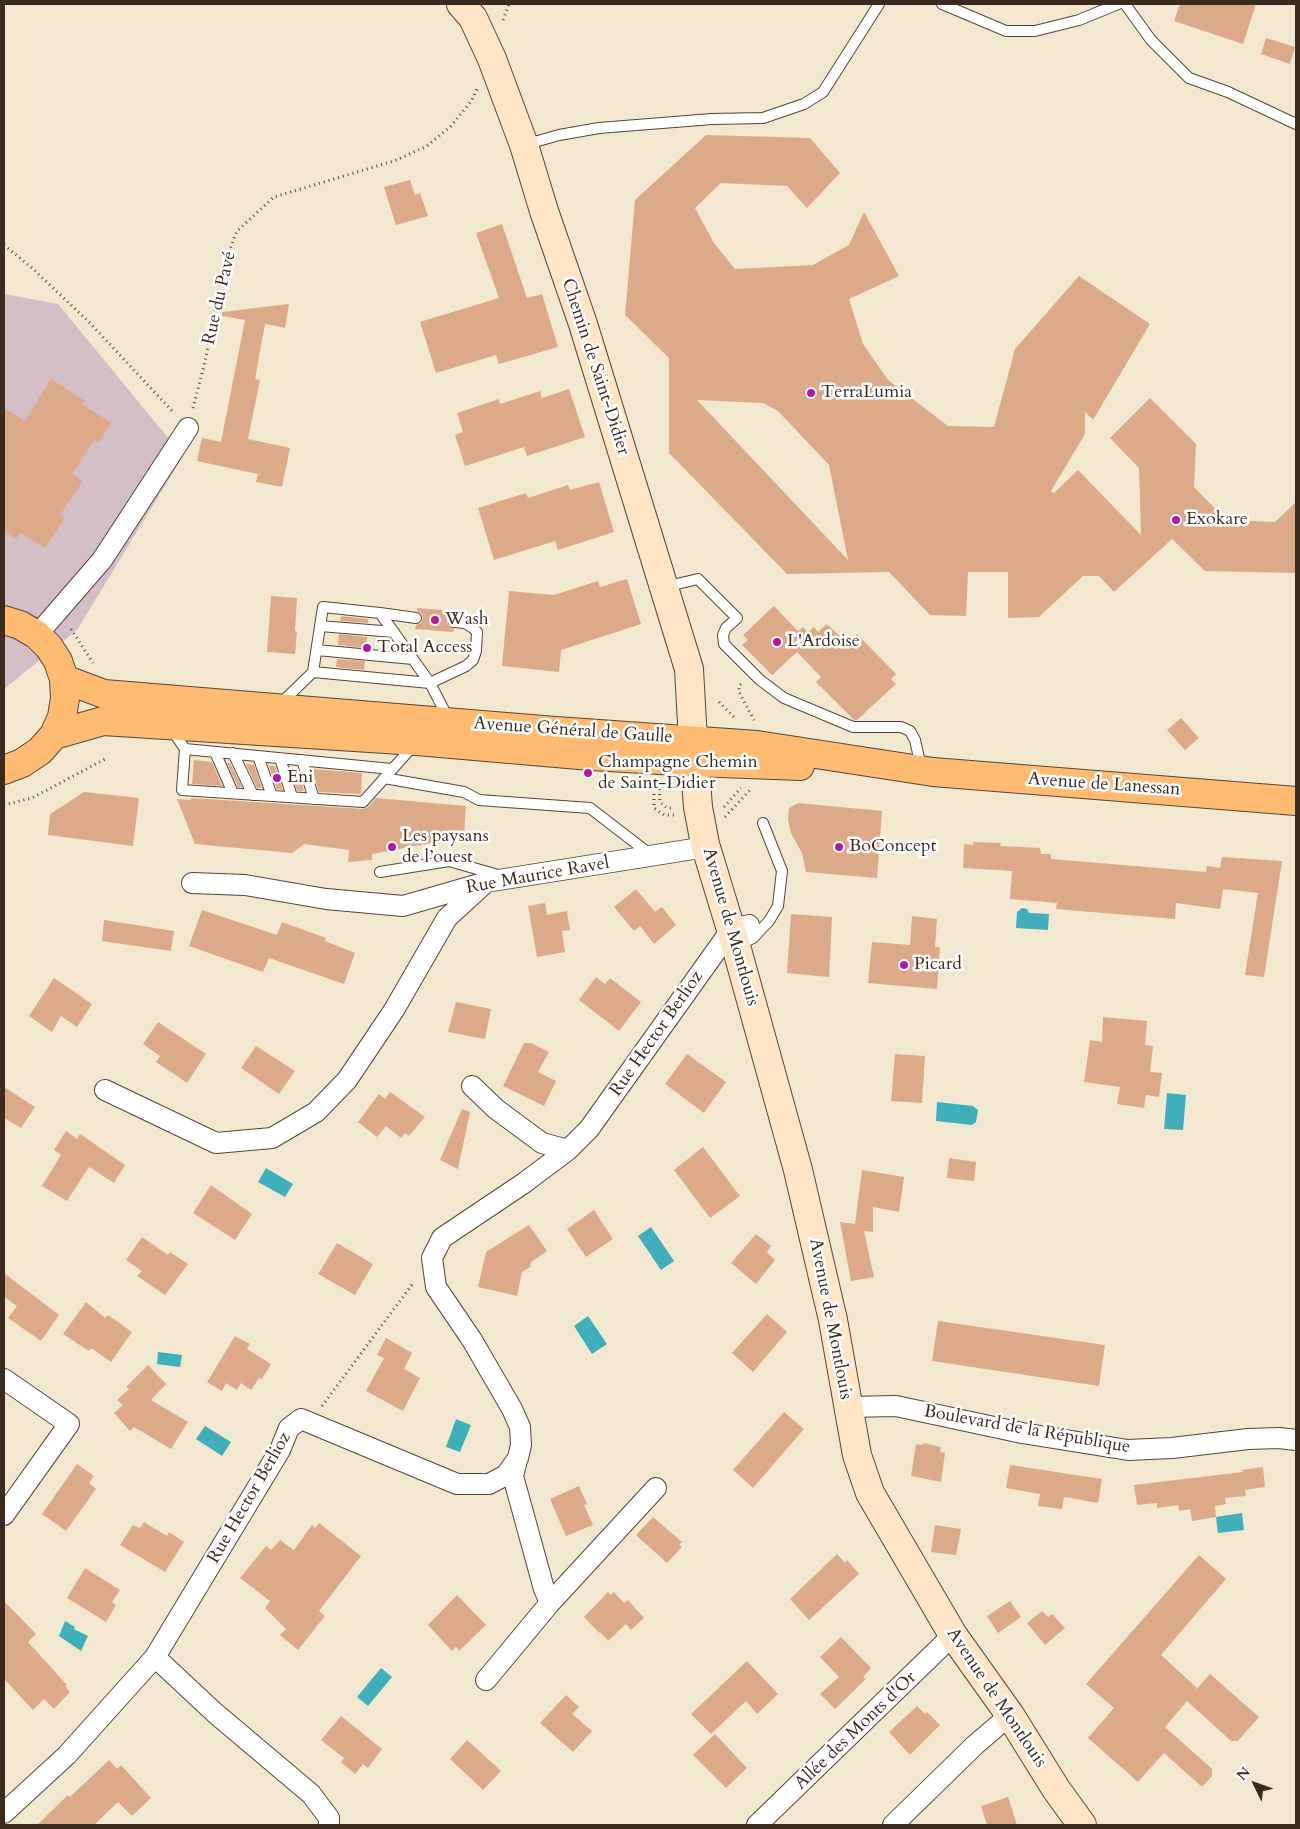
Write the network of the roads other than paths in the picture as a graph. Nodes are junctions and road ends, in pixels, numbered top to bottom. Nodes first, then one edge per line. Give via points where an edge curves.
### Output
1 (462, 4) edge
2 (879, 4) edge
3 (942, 4) edge
4 (1118, 4) edge
5 (1125, 4) edge
6 (1296, 124) edge
7 (524, 145) junction
8 (188, 428) road end
9 (664, 587) junction
10 (380, 613) junction
11 (416, 618) dead end
12 (4, 620) edge
13 (454, 622) dead end
14 (320, 626) junction
15 (394, 632) junction
16 (37, 635) junction
17 (317, 650) junction
18 (413, 659) junction
19 (314, 672) junction
20 (64, 679) junction
21 (430, 683) junction
22 (275, 708) junction
23 (450, 722) junction
24 (169, 725) junction
25 (54, 735) junction
26 (417, 741) junction
27 (185, 749) junction
28 (215, 752) junction
29 (694, 752) junction
30 (233, 753) junction
31 (258, 756) junction
32 (280, 758) junction
33 (655, 759) junction
34 (302, 760) junction
35 (392, 769) junction
36 (4, 770) edge
37 (917, 770) junction
38 (384, 778) junction
39 (233, 793) junction
40 (253, 795) junction
41 (272, 796) junction
42 (292, 797) junction
43 (314, 799) junction
44 (1296, 801) edge
45 (763, 823) dead end
46 (706, 847) junction
47 (652, 856) junction
48 (380, 872) dead end
49 (508, 878) junction
50 (486, 882) junction
51 (192, 884) dead end
52 (739, 934) junction
53 (472, 1086) dead end
54 (105, 1090) dead end
55 (568, 1150) junction
56 (4, 1379) edge
57 (848, 1407) junction
58 (1296, 1440) edge
59 (518, 1458) junction
60 (656, 1488) dead end
61 (4, 1515) edge
62 (550, 1603) junction
63 (953, 1635) junction
64 (155, 1657) junction
65 (486, 1680) dead end
66 (1010, 1715) junction
67 (4, 1813) edge
68 (329, 1825) edge
69 (757, 1825) edge
70 (893, 1825) edge
71 (1082, 1825) edge

1 - 7 street, Chemin de Saint-Didier via 473,18 492,59
2 - 7 lane via 823,92 804,104 763,118 599,128
3 - 4 lane via 1006,31 1034,31 1079,20
5 - 6 lane via 1151,40 1188,78 1228,92
7 - 9 street, Chemin de Saint-Didier
8 - 16 street via 102,560
9 - 29 street, Chemin de Saint-Didier via 689,669
9 - 37 lane via 698,580 737,618 726,628 724,644 760,680 784,698 853,727 910,731 915,740
10 - 11 lane
10 - 14 lane via 323,607
10 - 15 lane
12 - 16 main road
13 - 21 lane via 465,623 477,632 473,660
14 - 15 lane
14 - 17 lane
15 - 18 lane
16 - 20 main road via 49,647
17 - 18 lane
17 - 19 lane
18 - 21 lane
19 - 21 lane
19 - 22 lane
20 - 22 main road, Avenue Général de Gaulle via 104,694
20 - 25 main road via 62,717
21 - 23 lane
22 - 23 main road, Avenue Général de Gaulle
23 - 33 main road, Avenue Général de Gaulle via 555,731
24 - 25 main road, Avenue Général de Gaulle via 103,721
24 - 26 main road, Avenue Général de Gaulle
24 - 27 lane
25 - 36 main road via 40,751
26 - 33 main road, Avenue Général de Gaulle
26 - 35 lane
27 - 28 lane
27 - 39 lane via 182,790
28 - 30 lane
28 - 39 lane
29 - 33 main road, Avenue Général de Gaulle
29 - 37 main road, Avenue Général de Gaulle via 757,745
29 - 37 main road, Avenue Général de Gaulle via 752,778
29 - 46 street, Avenue de Montlouis via 699,815
30 - 31 lane
30 - 40 lane
31 - 32 lane
31 - 41 lane
32 - 34 lane
32 - 42 lane
34 - 35 lane
34 - 43 lane
35 - 38 lane
37 - 44 main road, Avenue de Lanessan
38 - 43 lane via 363,802
38 - 47 lane via 464,792 479,800 590,808
39 - 40 lane
40 - 41 lane
41 - 42 lane
42 - 43 lane
45 - 52 lane via 782,872 778,906 753,938
46 - 47 street, Rue Maurice Ravel
46 - 52 street, Avenue de Montlouis
47 - 49 street, Rue Maurice Ravel
48 - 49 lane via 449,861
49 - 50 street, Rue Maurice Ravel
50 - 51 street, Rue Maurice Ravel via 403,906 326,899 244,885
50 - 54 street via 447,918 394,1010 347,1080 316,1112 272,1138 216,1143
52 - 55 street, Rue Hector Berlioz via 589,1129
52 - 57 street, Avenue de Montlouis via 833,1320
53 - 55 street via 496,1109 542,1143
55 - 59 street, Rue Hector Berlioz via 442,1238 432,1258 436,1287 472,1340 520,1427
56 - 61 street via 69,1424
57 - 58 street, Boulevard de la République via 896,1406 1022,1433 1128,1450 1248,1438
57 - 63 street, Avenue de Montlouis via 857,1455 870,1493
59 - 62 street via 513,1476
59 - 64 street, Rue Hector Berlioz via 506,1475 489,1484 457,1484 301,1419 289,1428 280,1450
60 - 62 street
62 - 65 street
63 - 66 street, Avenue de Montlouis
63 - 69 street, Allée des Monts d'Or
64 - 67 street, Rue Hector Berlioz via 67,1755
64 - 68 street via 311,1794 329,1818
66 - 70 street
66 - 71 street, Avenue de Montlouis

